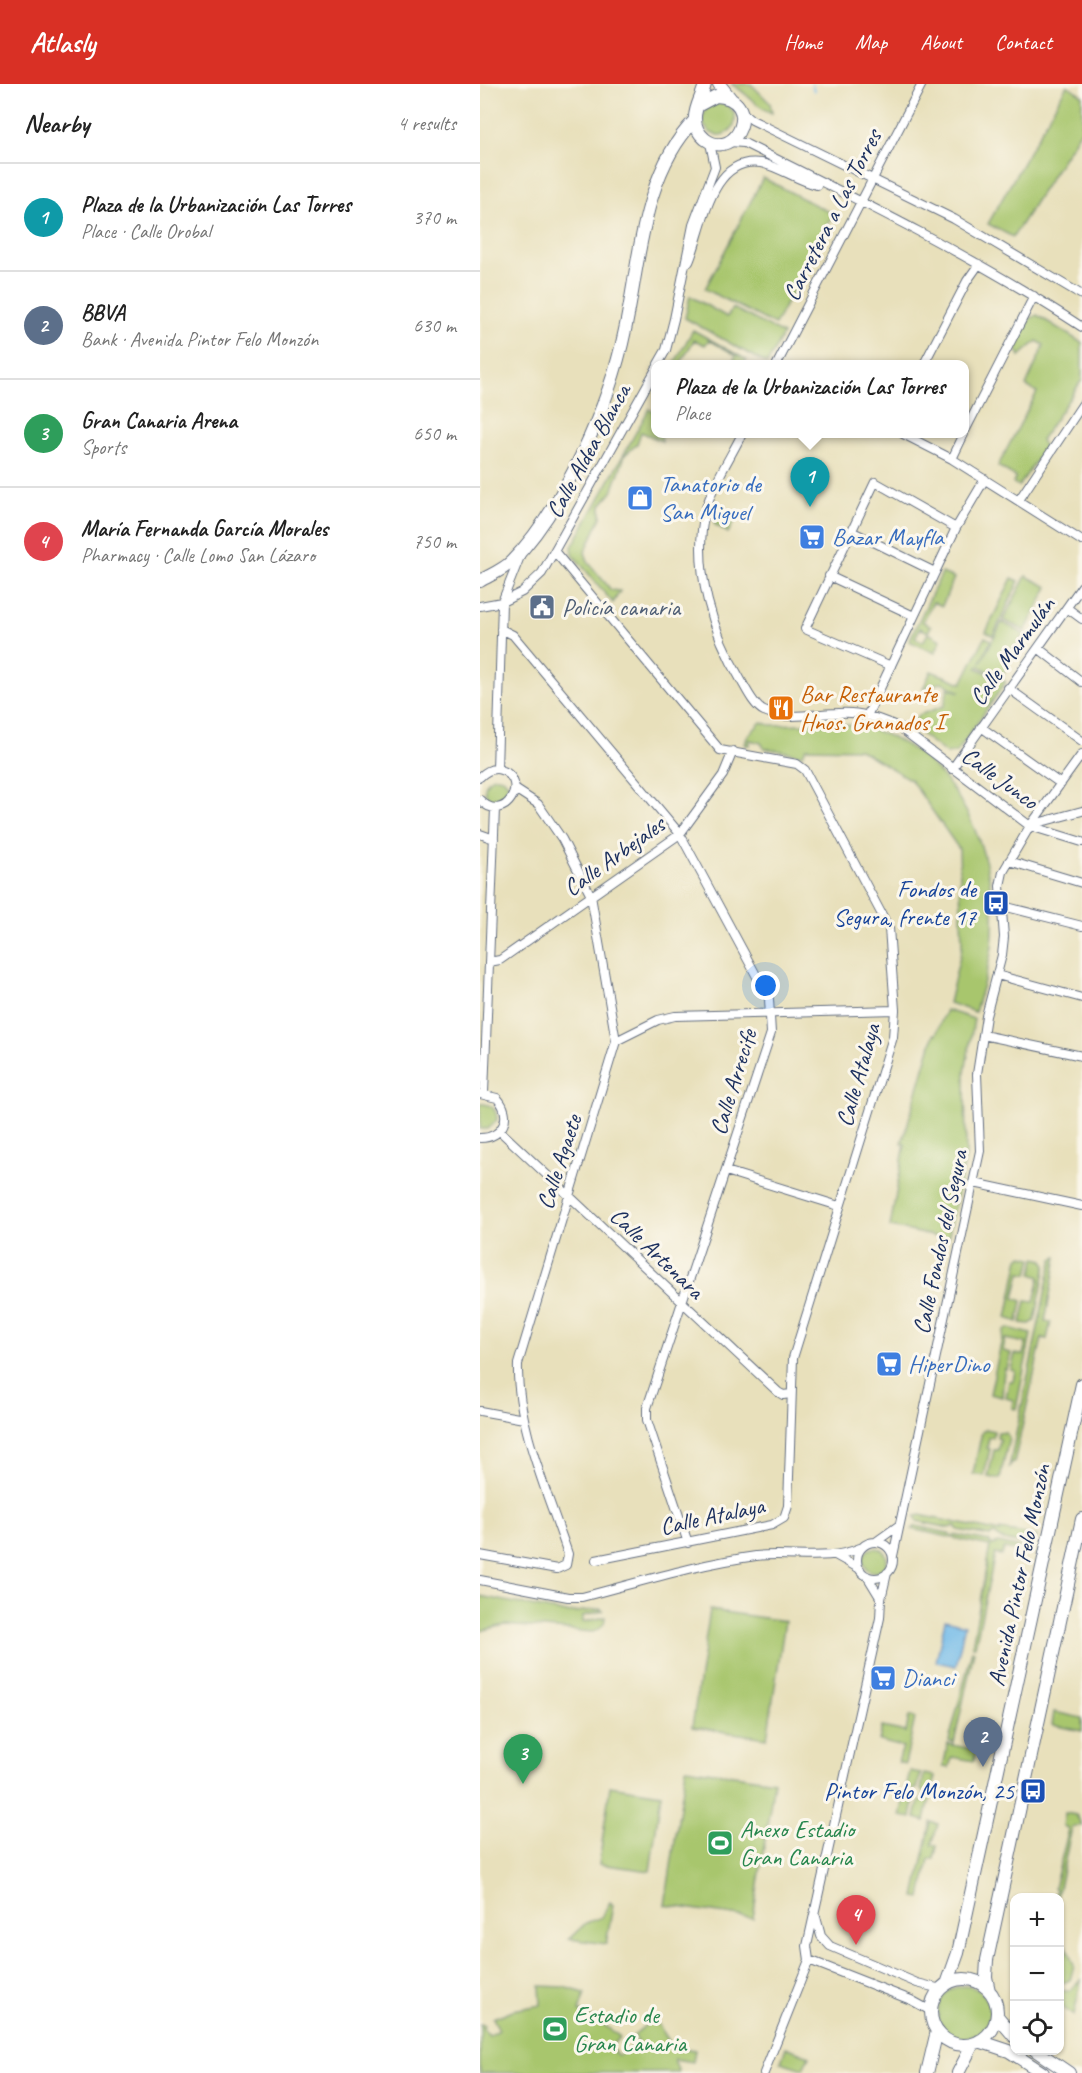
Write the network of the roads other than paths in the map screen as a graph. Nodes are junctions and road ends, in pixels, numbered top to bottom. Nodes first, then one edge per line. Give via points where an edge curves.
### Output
1 (705, 84) edge
2 (719, 84) edge
3 (921, 84) edge
4 (730, 99) junction
5 (699, 105) junction
6 (741, 111) junction
7 (695, 120) junction
8 (729, 142) junction
9 (710, 143) junction
10 (671, 155) junction
11 (873, 178) junction
12 (832, 188) junction
13 (861, 202) junction
14 (979, 264) junction
15 (685, 271) junction
16 (1082, 295) edge
17 (1034, 296) junction
18 (1082, 327) edge
19 (660, 360) edge
20 (779, 360) edge
21 (926, 360) edge
22 (651, 378) edge
23 (1082, 405) edge
24 (969, 423) edge
25 (740, 438) edge
26 (911, 438) edge
27 (962, 438) edge
28 (952, 459) junction
29 (985, 479) junction
30 (1019, 500) junction
31 (956, 528) junction
32 (851, 531) junction
33 (1082, 541) edge
34 (524, 545) junction
35 (555, 552) junction
36 (935, 572) junction
37 (830, 576) junction
38 (480, 581) edge
39 (1082, 586) edge
40 (502, 602) junction
41 (480, 606) edge
42 (1067, 608) junction
43 (914, 616) junction
44 (1082, 619) edge
45 (501, 629) junction
46 (1038, 648) junction
47 (891, 666) junction
48 (1082, 682) edge
49 (1008, 688) junction
50 (867, 716) junction
51 (981, 727) junction
52 (1082, 741) edge
53 (733, 751) junction
54 (1082, 753) edge
55 (497, 769) junction
56 (952, 769) junction
57 (480, 777) edge
58 (1061, 784) junction
59 (515, 789) junction
60 (487, 804) edge
61 (1082, 811) edge
62 (480, 815) edge
63 (1030, 826) junction
64 (480, 834) edge
65 (680, 834) junction
66 (494, 839) junction
67 (1082, 842) edge
68 (1009, 861) junction
69 (1082, 883) edge
70 (591, 896) junction
71 (1003, 906) junction
72 (1082, 926) edge
73 (489, 962) junction
74 (997, 975) junction
75 (1082, 998) edge
76 (895, 1010) junction
77 (771, 1013) junction
78 (983, 1035) junction
79 (616, 1041) junction
80 (1082, 1056) edge
81 (482, 1093) edge
82 (500, 1131) junction
83 (480, 1138) edge
84 (726, 1171) junction
85 (974, 1183) junction
86 (569, 1196) junction
87 (839, 1206) junction
88 (1082, 1206) edge
89 (681, 1303) junction
90 (1082, 1384) edge
91 (792, 1394) junction
92 (480, 1411) edge
93 (524, 1419) junction
94 (1082, 1519) edge
95 (898, 1526) junction
96 (877, 1541) junction
97 (688, 1543) junction
98 (860, 1548) junction
99 (480, 1555) edge
100 (835, 1555) junction
101 (893, 1556) junction
102 (596, 1560) dead end
103 (863, 1573) junction
104 (887, 1574) junction
105 (480, 1580) edge
106 (881, 1599) junction
107 (815, 1914) junction
108 (809, 1960) junction
109 (944, 1986) junction
110 (989, 1991) junction
111 (931, 2011) junction
112 (997, 2016) junction
113 (936, 2031) junction
114 (1010, 2031) edge
115 (976, 2043) junction
116 (1042, 2055) edge
117 (764, 2073) edge
118 (927, 2073) edge
119 (958, 2073) edge
120 (1043, 2073) edge
121 (1069, 2073) edge

1 - 5 street
2 - 4 street
3 - 11 street, Carretera a Las Torres
4 - 5 street via 716,96
4 - 6 street
5 - 7 street
6 - 8 street via 742,124
6 - 11 street via 752,120
7 - 9 street via 699,132
7 - 10 street
8 - 9 street
8 - 12 street via 744,143
9 - 10 street via 688,141
9 - 15 street, Calle Aldea Blanca via 715,167 693,225
10 - 34 street via 651,201 623,338 609,386 565,488
11 - 13 street, Carretera a Las Torres
11 - 16 street via 954,219
12 - 13 street
12 - 15 street, Calle Aldea Blanca via 759,163 734,168 711,200
13 - 14 street
13 - 20 street, Carretera a Las Torres
14 - 17 street
14 - 21 street
15 - 19 street, Calle Aldea Blanca
17 - 18 street
17 - 24 street
22 - 35 street, Calle Aldea Blanca
23 - 30 street
25 - 50 street, Calle Junco via 705,511 704,563 716,630 736,673 762,710 779,714
26 - 28 street
27 - 28 street
28 - 29 street
29 - 30 street
29 - 31 street
30 - 33 street
31 - 32 street via 875,482
31 - 36 street
32 - 36 street
32 - 37 street
34 - 38 street via 511,562
34 - 40 street
35 - 40 street, Calle Aldea Blanca via 543,573 522,592
35 - 53 street, Calle Atalaya via 589,598 720,750
36 - 43 street
37 - 43 street
37 - 47 street via 805,629
39 - 42 street, Calle Marmulán
40 - 41 street
40 - 45 street
42 - 44 street
42 - 46 street, Calle Marmulán
43 - 47 street
45 - 55 street
45 - 65 street, Calle Arrecife via 513,635
46 - 48 street
46 - 49 street, Calle Marmulán
47 - 50 street
49 - 51 street, Calle Marmulán
49 - 52 street
50 - 56 street, Calle Junco via 898,727
51 - 56 street, Calle Marmulán
51 - 58 street
53 - 65 street, Calle Arbejales via 723,775
53 - 76 street, Calle Atalaya via 797,764 805,770 884,914 889,928
54 - 58 street, Calle Fondos del Segura
55 - 57 street
55 - 59 street, Calle Agaete via 508,773
56 - 63 street, Calle Junco
58 - 63 street, Calle Fondos del Segura
59 - 60 street via 507,804
59 - 70 street, Calle Agaete via 538,804 562,839
60 - 62 street
60 - 66 street
61 - 63 street
63 - 67 street, Calle Junco
63 - 68 street, Calle Fondos del Segura
64 - 66 street
65 - 70 street, Calle Arbejales
65 - 77 street, Calle Arrecife via 769,999
66 - 73 street
68 - 69 street
68 - 71 street, Calle Fondos del Segura via 1000,886
70 - 73 street, Calle Arbejales via 500,960
70 - 79 street, Calle Agaete
71 - 72 street
71 - 74 street, Calle Fondos del Segura via 1004,937
73 - 81 street
74 - 75 street
74 - 78 street, Calle Fondos del Segura
76 - 77 street
76 - 87 street, Calle Atalaya via 893,1037
77 - 79 street via 675,1016
77 - 84 street, Calle Arrecife via 771,1033
78 - 80 street
78 - 85 street, Calle Fondos del Segura via 977,1074 980,1150
79 - 86 street, Calle Agaete
81 - 82 street via 497,1098 505,1110
82 - 83 street
82 - 86 street, Calle Artenara
84 - 87 street
84 - 89 street, Calle Arrecife
85 - 88 street
85 - 95 street, Calle Fondos del Segura
86 - 89 street, Calle Artenara
86 - 93 street, Calle Agaete via 518,1364 517,1390
87 - 91 street, Calle Atalaya via 793,1358
89 - 91 street, Calle Artenara via 778,1392
89 - 97 street, Calle Arrecife via 647,1408 647,1420
90 - 109 street, Avenida Pintor Felo Monzón via 958,1953
91 - 97 street, Calle Atalaya via 788,1506 784,1518 772,1525
92 - 93 street
93 - 99 street, Calle Agaete via 568,1554 566,1565 557,1569
94 - 110 street, Avenida Pintor Felo Monzón via 987,1960
95 - 96 street
95 - 101 street, Calle Fondos del Segura
96 - 98 street
96 - 101 street via 888,1546
97 - 102 street, Calle Atalaya
98 - 100 street
98 - 103 street via 856,1560
100 - 103 street
100 - 105 street via 779,1553 743,1558 582,1597
101 - 104 street
103 - 104 street via 879,1578
103 - 106 street
104 - 106 street
106 - 107 street
107 - 108 street via 807,1946
107 - 109 street via 821,1936 830,1946 917,1983
108 - 111 street
108 - 117 street
109 - 110 street via 969,1980
109 - 111 street via 933,1999
110 - 112 street via 996,2003
111 - 113 street
112 - 114 street
112 - 115 street via 987,2035
113 - 115 street via 953,2043
113 - 118 street
115 - 119 street
115 - 120 street via 1009,2051
116 - 121 street

